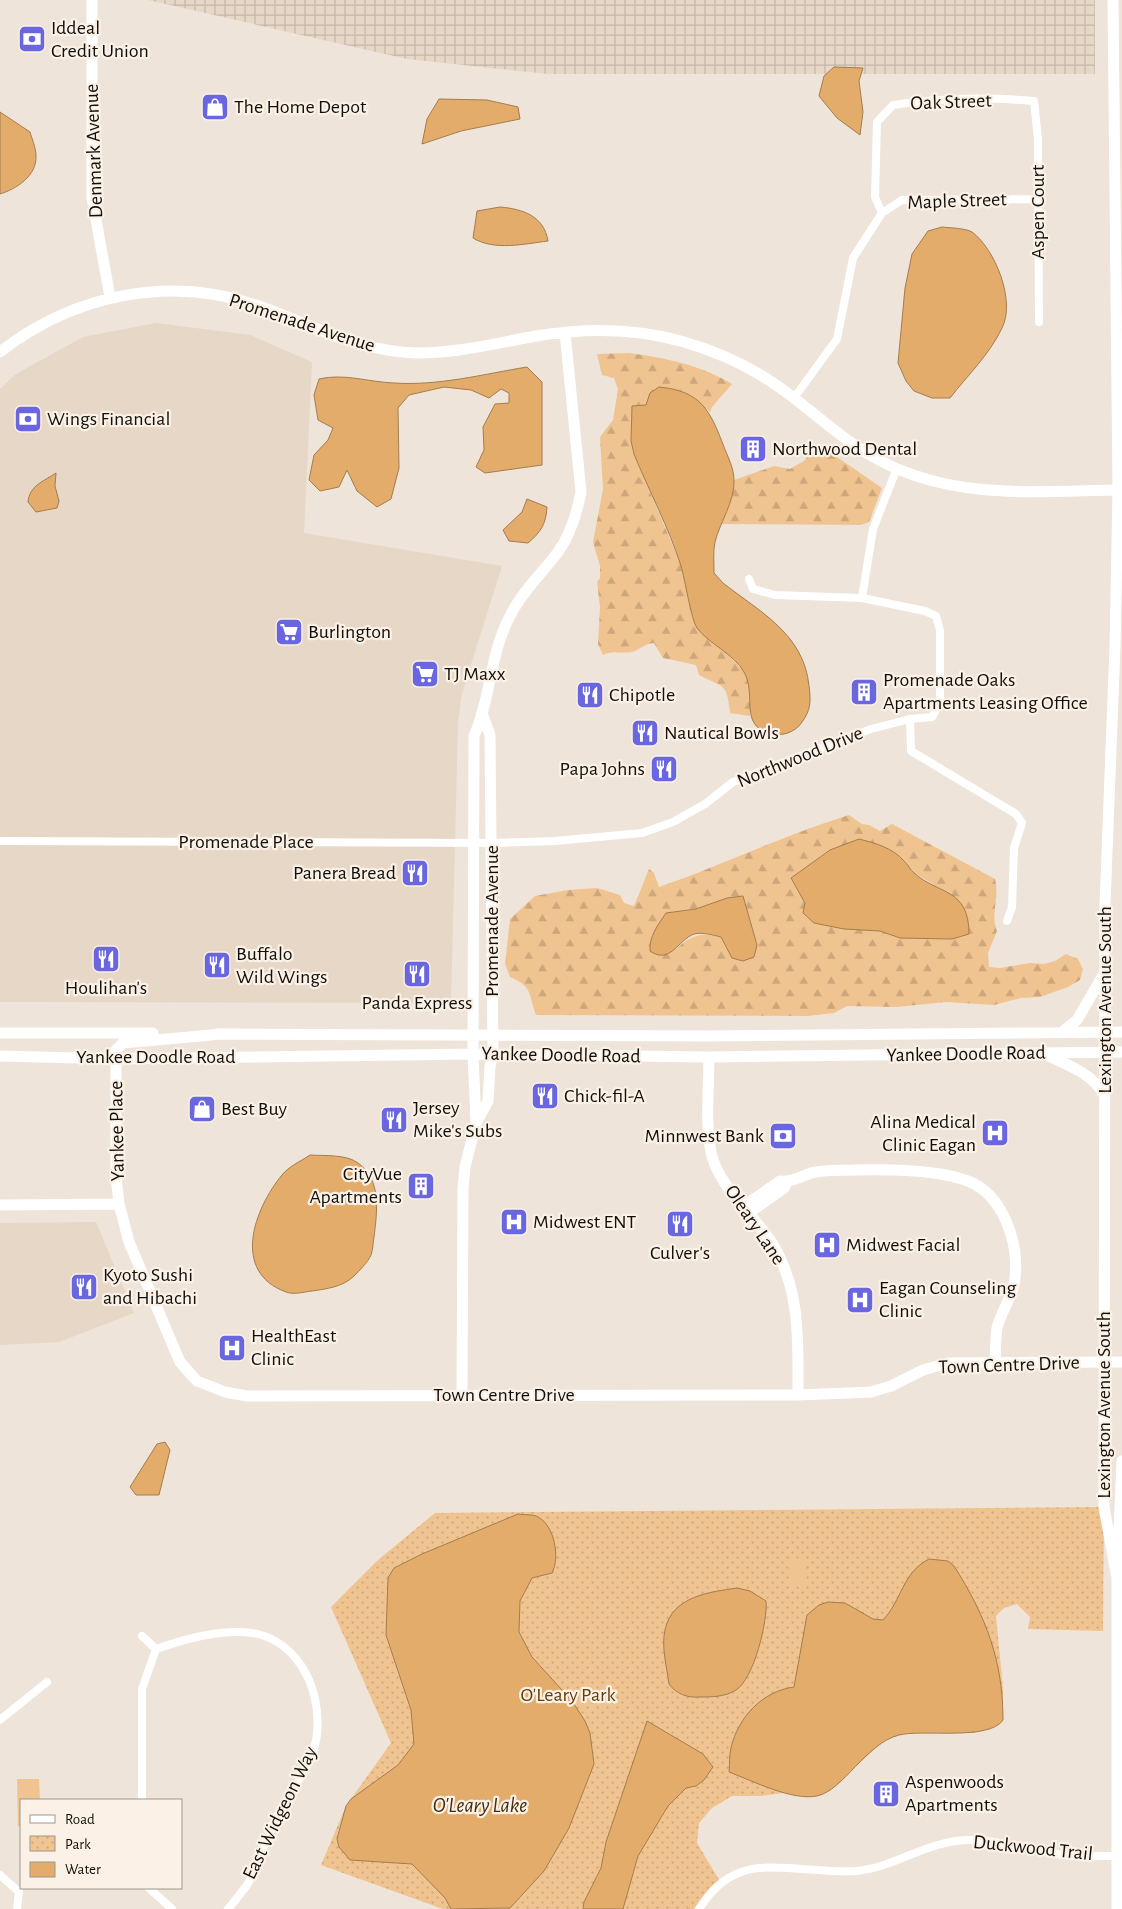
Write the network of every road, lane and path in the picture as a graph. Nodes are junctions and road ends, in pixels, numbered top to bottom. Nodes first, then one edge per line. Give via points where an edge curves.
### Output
1 (92, 0) edge
2 (1113, 0) edge
3 (1034, 102) joint
4 (1037, 199) junction
5 (882, 212) junction
6 (110, 297) junction
7 (1039, 322) dead end
8 (565, 333) junction
9 (0, 352) edge
10 (794, 398) junction
11 (896, 468) junction
12 (1120, 490) edge
13 (749, 579) dead end
14 (862, 598) junction
15 (483, 716) junction
16 (910, 719) junction
17 (0, 841) edge
18 (475, 842) junction
19 (492, 843) junction
20 (1006, 921) dead end
21 (1105, 972) junction
22 (1122, 1032) edge
23 (0, 1033) edge
24 (1061, 1033) junction
25 (1104, 1033) junction
26 (222, 1034) junction
27 (473, 1034) junction
28 (493, 1035) junction
29 (1104, 1052) junction
30 (1122, 1052) edge
31 (1043, 1053) junction
32 (473, 1054) junction
33 (493, 1054) junction
34 (0, 1056) edge
35 (709, 1057) junction
36 (116, 1059) junction
37 (1104, 1095) junction
38 (476, 1123) junction
39 (119, 1204) junction
40 (0, 1205) edge
41 (746, 1209) junction
42 (1104, 1362) junction
43 (1122, 1362) edge
44 (995, 1363) junction
45 (798, 1394) junction
46 (462, 1395) junction
47 (1122, 1461) edge
48 (1117, 1578) junction
49 (142, 1636) dead end
50 (156, 1649) junction
51 (47, 1682) dead end
52 (0, 1720) edge
53 (142, 1799) edge
54 (1117, 1856) junction
55 (0, 1875) edge
56 (150, 1889) edge
57 (17, 1909) edge
58 (172, 1909) edge
59 (228, 1909) edge
60 (699, 1909) edge
61 (1117, 1909) edge

1 - 6 street, Denmark Avenue via 91,186
2 - 12 street, Lexington Avenue South
3 - 4 street, Aspen Court via 1038,139
3 - 5 street, Oak Street via 971,100 893,105 877,122 875,197
4 - 5 street, Maple Street via 902,200
4 - 7 street, Aspen Court
5 - 10 street, Maple Street via 853,258 837,339
6 - 8 street, Promenade Avenue via 150,292 205,293 255,304 355,344 405,352 456,351
6 - 9 street via 50,320
8 - 10 street via 618,330 683,341 744,365
8 - 15 street, Promenade Avenue via 581,492 565,540 510,616 498,648
10 - 11 street via 876,458
11 - 12 street via 918,477 972,490
11 - 14 street via 873,529
12 - 21 street, Lexington Avenue South
13 - 14 street via 753,590 775,595
14 - 16 street, Northwood Drive via 936,616 940,630 940,702 932,717
15 - 18 street, Promenade Avenue via 474,736
15 - 19 street, Promenade Avenue via 490,735
16 - 19 street, Northwood Drive via 871,728 733,782 706,804 673,822 642,833
16 - 20 street via 911,751 1016,814 1022,823 1014,848 1012,907
17 - 18 street, Promenade Place
18 - 19 street, Promenade Place
18 - 27 street, Promenade Avenue
19 - 28 street, Promenade Avenue
21 - 24 street via 1077,1020
21 - 25 street, Lexington Avenue South
22 - 25 street, Yankee Doodle Road
23 - 26 street, Yankee Doodle Road
24 - 25 street, Yankee Doodle Road
24 - 28 street, Yankee Doodle Road
25 - 29 street, Lexington Avenue South
26 - 27 street, Yankee Doodle Road
26 - 36 street via 124,1043 116,1050
27 - 28 street, Yankee Doodle Road
27 - 32 street, Promenade Avenue
28 - 33 street, Promenade Avenue
29 - 30 street, Yankee Doodle Road
29 - 31 street, Yankee Doodle Road
29 - 37 street, Lexington Avenue South
31 - 35 street, Yankee Doodle Road
31 - 37 street via 1091,1078 1099,1084
32 - 33 street, Yankee Doodle Road
32 - 36 street, Yankee Doodle Road
32 - 38 street, Promenade Avenue
33 - 35 street, Yankee Doodle Road
33 - 38 street, Promenade Avenue via 488,1101
34 - 36 street, Yankee Doodle Road
35 - 41 street, Oleary Lane via 711,1152 719,1172
36 - 39 street, Yankee Place
37 - 42 street, Lexington Avenue South
38 - 46 street, Promenade Avenue via 463,1188
39 - 40 street
39 - 46 street, Town Centre Drive via 129,1242 176,1355 197,1381 247,1396
41 - 44 street via 780,1181 787,1182 816,1172 856,1170 944,1174 970,1182 990,1198 1007,1222 1014,1251 1015,1277 1012,1294 997,1328
41 - 45 street, Oleary Lane via 772,1243 790,1278 798,1317
42 - 43 street, Town Centre Drive
42 - 44 street, Town Centre Drive
42 - 48 street, Lexington Avenue South via 1104,1507
44 - 45 street, Town Centre Drive via 948,1363 872,1392
45 - 46 street, Town Centre Drive
47 - 48 street, Lexington Avenue South
48 - 54 street, Lexington Avenue South
49 - 50 street
50 - 53 street via 142,1689
50 - 59 street, East Widgeon Way via 194,1637 241,1632 266,1637 285,1646 301,1662 310,1681 317,1709 317,1735 310,1759 274,1821 248,1884
51 - 52 street
54 - 60 street, Duckwood Trail via 1064,1855 991,1841 966,1840 938,1845 860,1871 830,1873 761,1867 742,1871 726,1879 709,1894
54 - 61 street, Lexington Avenue South
55 - 57 street via 19,1892
56 - 58 street

